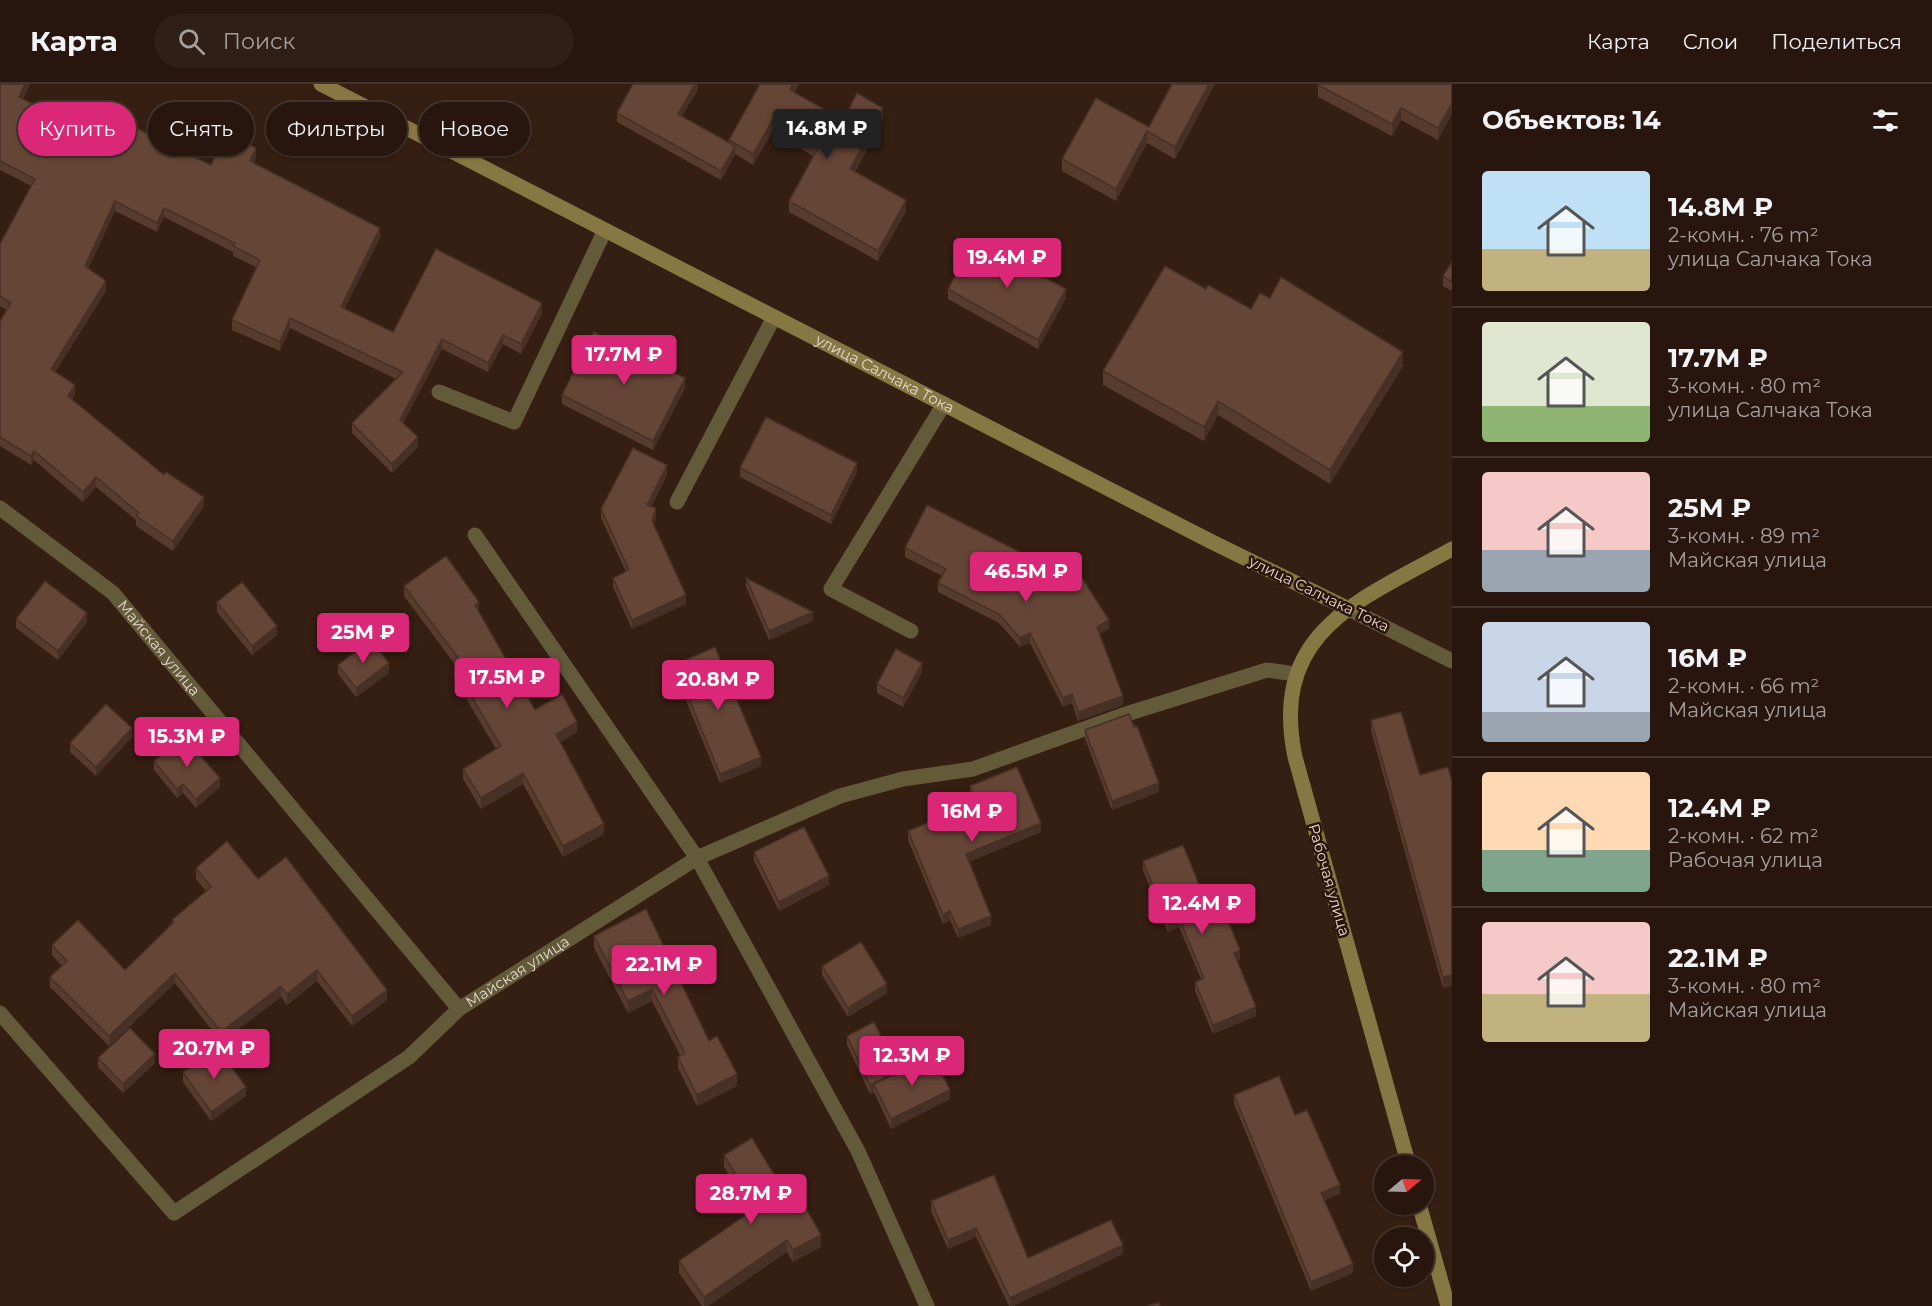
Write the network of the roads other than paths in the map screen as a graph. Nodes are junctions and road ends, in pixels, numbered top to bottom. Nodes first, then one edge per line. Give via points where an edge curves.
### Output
1 (326, 85) edge
2 (605, 230) junction
3 (774, 317) junction
4 (439, 392) dead end
5 (944, 404) junction
6 (677, 502) dead end
7 (0, 508) edge
8 (474, 536) dead end
9 (1452, 549) edge
10 (1347, 608) junction
11 (911, 632) dead end
12 (1452, 661) edge
13 (1295, 674) junction
14 (697, 858) junction
15 (459, 1009) junction
16 (0, 1013) edge
17 (1405, 1155) edge
18 (1422, 1215) edge
19 (927, 1306) edge
20 (1448, 1306) edge

1 - 2 main road, улица Салчака Тока
2 - 3 main road, улица Салчака Тока
2 - 4 street via 514,422
3 - 5 main road, улица Салчака Тока
3 - 6 street
5 - 10 main road, улица Салчака Тока
5 - 11 street via 831,589
7 - 15 street, Майская улица via 113,593
8 - 14 street
9 - 10 main road, Рабочая улица
10 - 12 street, улица Салчака Тока
10 - 13 main road, Рабочая улица via 1314,639
13 - 14 street, Майская улица via 1267,670 1123,715 974,769 903,779 840,796
13 - 17 main road, Рабочая улица via 1290,732 1295,757
14 - 15 street, Майская улица
14 - 19 street via 858,1151
15 - 16 street via 409,1057 174,1213
18 - 20 main road

